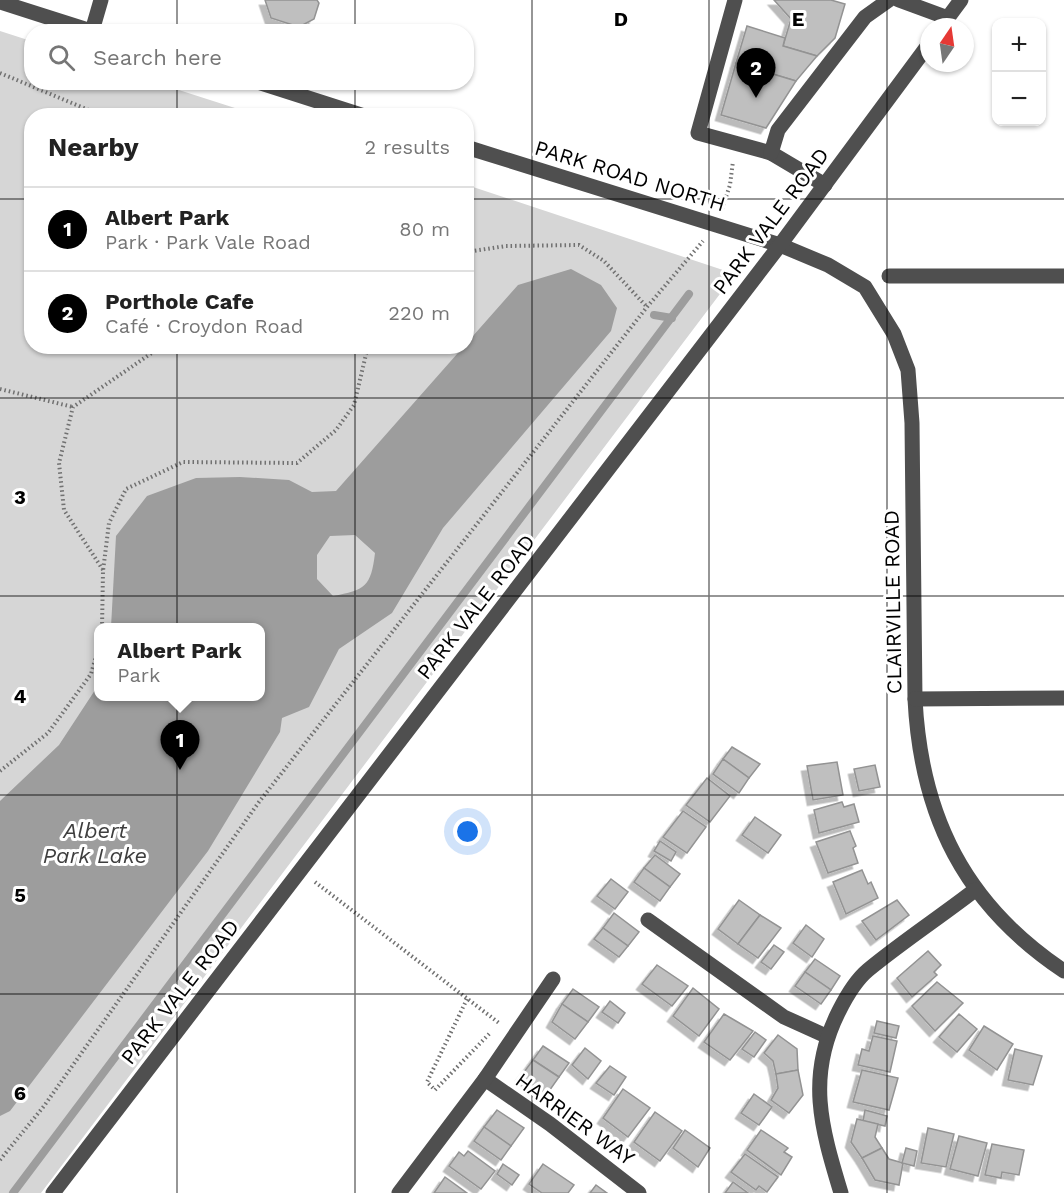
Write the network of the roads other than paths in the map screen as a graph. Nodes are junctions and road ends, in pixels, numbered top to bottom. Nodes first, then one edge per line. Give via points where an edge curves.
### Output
1 (101, 0) edge
2 (735, 0) edge
3 (889, 0) edge
4 (899, 0) edge
5 (962, 0) edge
6 (0, 2) edge
7 (937, 18) edge
8 (948, 18) edge
9 (71, 24) edge
10 (95, 24) edge
11 (920, 56) edge
12 (283, 90) edge
13 (339, 108) edge
14 (474, 149) edge
15 (771, 153) junction
16 (825, 185) junction
17 (780, 245) junction
18 (889, 276) dead end
19 (1064, 276) edge
20 (1064, 698) edge
21 (915, 699) junction
22 (975, 890) junction
23 (648, 920) dead end
24 (1064, 971) edge
25 (554, 979) dead end
26 (826, 1036) junction
27 (484, 1079) junction
28 (53, 1193) edge
29 (399, 1193) edge
30 (639, 1193) edge
31 (841, 1193) edge

1 - 10 street
2 - 15 street via 698,132
3 - 15 street via 865,17 778,130
4 - 7 street
5 - 8 street
6 - 9 street
11 - 16 street, PARK VALE ROAD
12 - 13 street
14 - 17 street, PARK ROAD NORTH
15 - 16 street
16 - 17 street, PARK VALE ROAD
17 - 21 street, CLAIRVILLE ROAD via 828,265 865,287 894,334 908,370
17 - 28 street, PARK VALE ROAD
18 - 19 street
20 - 21 street
21 - 22 street, CLAIRVILLE ROAD via 917,743 927,784 942,829
22 - 24 street, CLAIRVILLE ROAD via 1028,945
22 - 26 street via 866,972 844,1001
23 - 26 street via 784,1017
25 - 27 street
26 - 31 street via 819,1098 827,1149
27 - 29 street
27 - 30 street, HARRIER WAY

